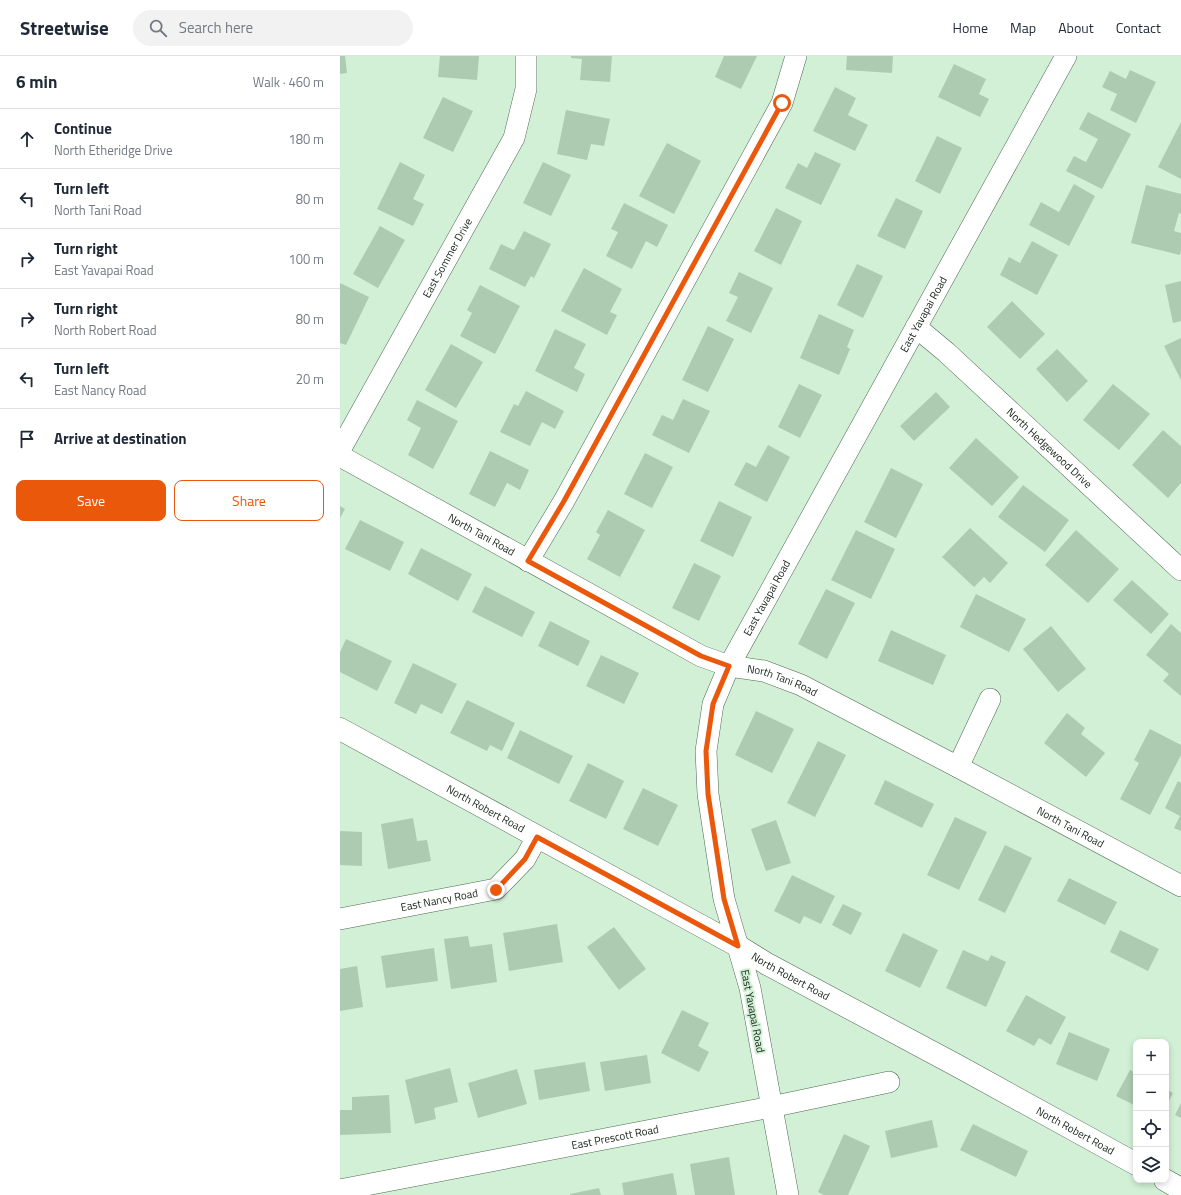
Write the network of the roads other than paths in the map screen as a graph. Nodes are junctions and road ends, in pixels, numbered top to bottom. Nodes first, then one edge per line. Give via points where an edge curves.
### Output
1 (526, 56) edge
2 (796, 56) edge
3 (1066, 56) edge
4 (916, 327) junction
5 (340, 450) edge
6 (340, 456) edge
7 (528, 561) junction
8 (1181, 570) edge
9 (729, 666) junction
10 (990, 700) dead end
11 (340, 729) edge
12 (958, 767) junction
13 (537, 837) junction
14 (1181, 886) edge
15 (340, 919) edge
16 (738, 946) junction
17 (889, 1082) dead end
18 (771, 1107) junction
19 (1133, 1162) edge
20 (1169, 1182) edge
21 (1181, 1189) edge
22 (340, 1190) edge
23 (788, 1195) edge

1 - 5 street, East Sommer Drive via 526,89 514,138
2 - 7 street via 782,103 564,501
3 - 4 street, East Yavapai Road
4 - 8 street, North Hedgewood Drive
4 - 9 street, East Yavapai Road
6 - 7 street, North Tani Road
7 - 9 street, North Tani Road via 701,656
9 - 12 street, North Tani Road via 764,671 801,685
9 - 16 street, East Yavapai Road via 713,704 706,751 708,794 724,899
10 - 12 street
11 - 13 main road, North Robert Road
12 - 14 street, North Tani Road
13 - 15 street, East Nancy Road via 525,859 496,890
13 - 16 main road, North Robert Road
16 - 18 street, East Yavapai Road via 750,988
16 - 19 main road, North Robert Road
17 - 18 street, East Prescott Road
18 - 22 street, East Prescott Road
18 - 23 street, East Yavapai Road
20 - 21 main road

